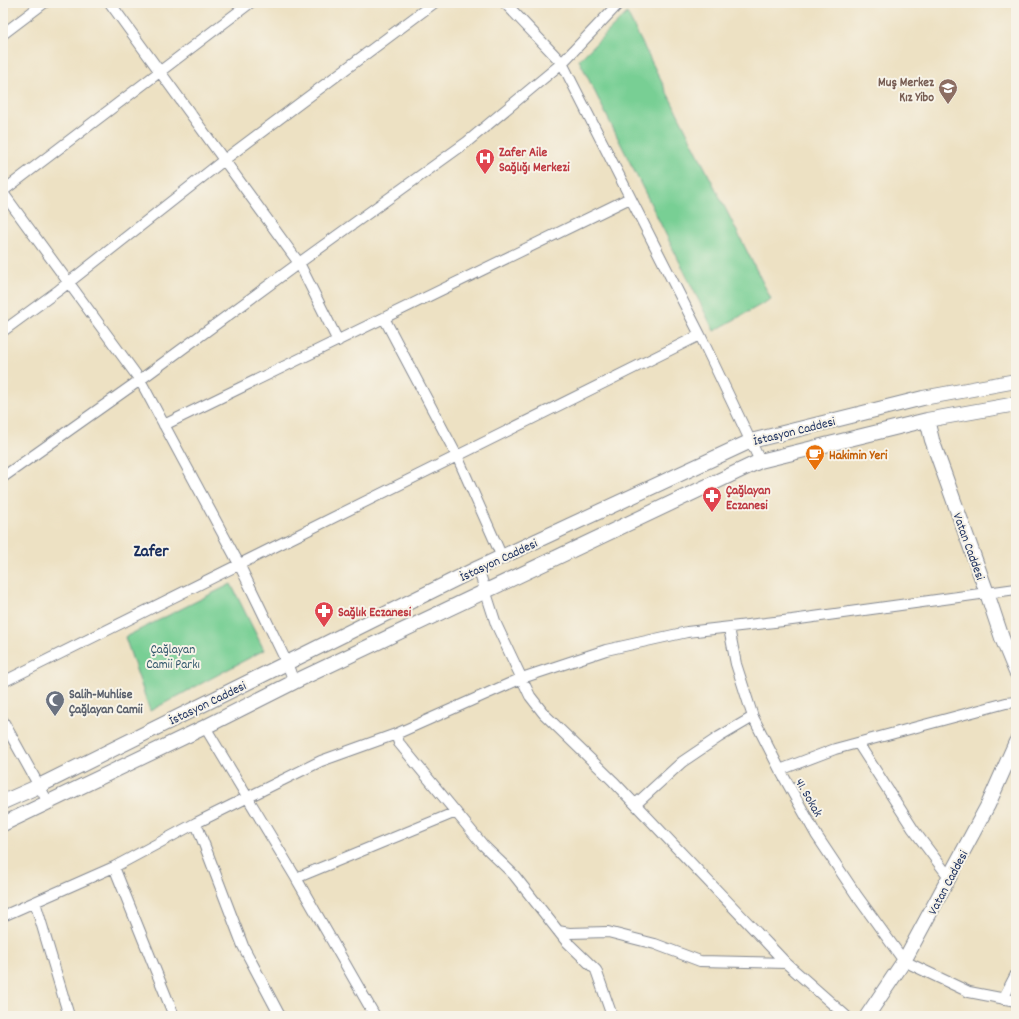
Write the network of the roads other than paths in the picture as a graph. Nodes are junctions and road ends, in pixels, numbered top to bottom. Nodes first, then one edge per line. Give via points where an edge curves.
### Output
1 (44, 3) edge
2 (110, 3) edge
3 (250, 3) edge
4 (434, 3) edge
5 (505, 3) edge
6 (619, 3) edge
7 (3, 34) edge
8 (562, 63) junction
9 (159, 71) junction
10 (224, 160) junction
11 (3, 192) edge
12 (630, 198) junction
13 (299, 263) junction
14 (69, 282) junction
15 (384, 318) junction
16 (3, 331) edge
17 (700, 336) junction
18 (338, 341) junction
19 (140, 380) junction
20 (1016, 381) edge
21 (1016, 404) edge
22 (927, 420) junction
23 (164, 425) junction
24 (751, 441) junction
25 (457, 456) junction
26 (760, 461) junction
27 (3, 477) edge
28 (502, 557) junction
29 (239, 564) junction
30 (478, 568) junction
31 (1016, 588) edge
32 (486, 591) junction
33 (988, 593) junction
34 (729, 628) junction
35 (287, 663) junction
36 (1016, 672) edge
37 (522, 678) junction
38 (3, 682) edge
39 (294, 682) junction
40 (1016, 702) edge
41 (753, 717) junction
42 (3, 721) edge
43 (205, 727) junction
44 (396, 734) junction
45 (1016, 742) edge
46 (858, 743) junction
47 (780, 770) junction
48 (39, 786) junction
49 (248, 798) junction
50 (3, 802) edge
51 (48, 802) junction
52 (636, 804) junction
53 (456, 812) junction
54 (196, 823) junction
55 (3, 824) edge
56 (114, 867) junction
57 (950, 876) junction
58 (296, 878) junction
59 (35, 902) junction
60 (3, 916) edge
61 (558, 931) junction
62 (904, 961) junction
63 (786, 963) junction
64 (1016, 974) edge
65 (1003, 999) junction
66 (1016, 1001) edge
67 (69, 1016) edge
68 (174, 1016) edge
69 (280, 1016) edge
70 (375, 1016) edge
71 (612, 1016) edge
72 (846, 1016) edge
73 (867, 1016) edge

1 - 7 street
2 - 9 street
3 - 9 street
4 - 10 street
5 - 8 street
6 - 8 street
8 - 12 street
8 - 13 street via 467,142
9 - 10 street
9 - 11 street
10 - 13 street
10 - 14 street
11 - 14 street
12 - 15 street
12 - 17 street
13 - 18 street
13 - 19 street
14 - 16 street
14 - 19 street
15 - 18 street
15 - 25 street
17 - 24 street
17 - 25 street
18 - 23 street
19 - 23 street
19 - 27 street
20 - 24 main road, İstasyon Caddesi via 923,398
21 - 22 main road, İstasyon Caddesi
22 - 26 main road, İstasyon Caddesi
22 - 33 main road, Vatan Caddesi
23 - 29 street
24 - 26 street
24 - 28 main road, İstasyon Caddesi
25 - 28 street
25 - 29 street
26 - 32 main road, İstasyon Caddesi
28 - 30 main road, İstasyon Caddesi
29 - 35 street
29 - 38 street
30 - 32 street
30 - 35 main road, İstasyon Caddesi
31 - 33 street
32 - 37 street via 496,624
32 - 39 main road, İstasyon Caddesi
33 - 34 street
33 - 36 main road, Vatan Caddesi
34 - 37 street via 688,632 606,650
34 - 41 street, 41. Sokak via 736,664
35 - 39 street
35 - 48 main road, İstasyon Caddesi
37 - 44 street
37 - 52 street via 530,696 544,714
39 - 43 main road, İstasyon Caddesi
40 - 46 street
41 - 47 street, 41. Sokak
41 - 52 street via 682,762
42 - 48 street
43 - 49 street
43 - 51 main road, İstasyon Caddesi
44 - 49 street via 321,761
44 - 53 street via 399,743
45 - 57 main road, Vatan Caddesi via 988,805
46 - 47 street
46 - 57 street via 913,829
47 - 62 street, 41. Sokak via 817,836
48 - 50 main road, İstasyon Caddesi
48 - 51 street
49 - 54 street
49 - 58 street
51 - 55 main road, İstasyon Caddesi
52 - 63 street
53 - 58 street
53 - 61 street via 483,845 514,875
54 - 56 street
54 - 69 street via 243,946
56 - 59 street
56 - 68 street
57 - 62 main road, Vatan Caddesi
58 - 70 street
59 - 60 street
59 - 67 street
61 - 63 street via 608,932 655,944 700,961
61 - 71 street via 596,970
62 - 65 street via 969,992
62 - 73 main road, Vatan Caddesi
63 - 72 street
64 - 65 street
65 - 66 street

